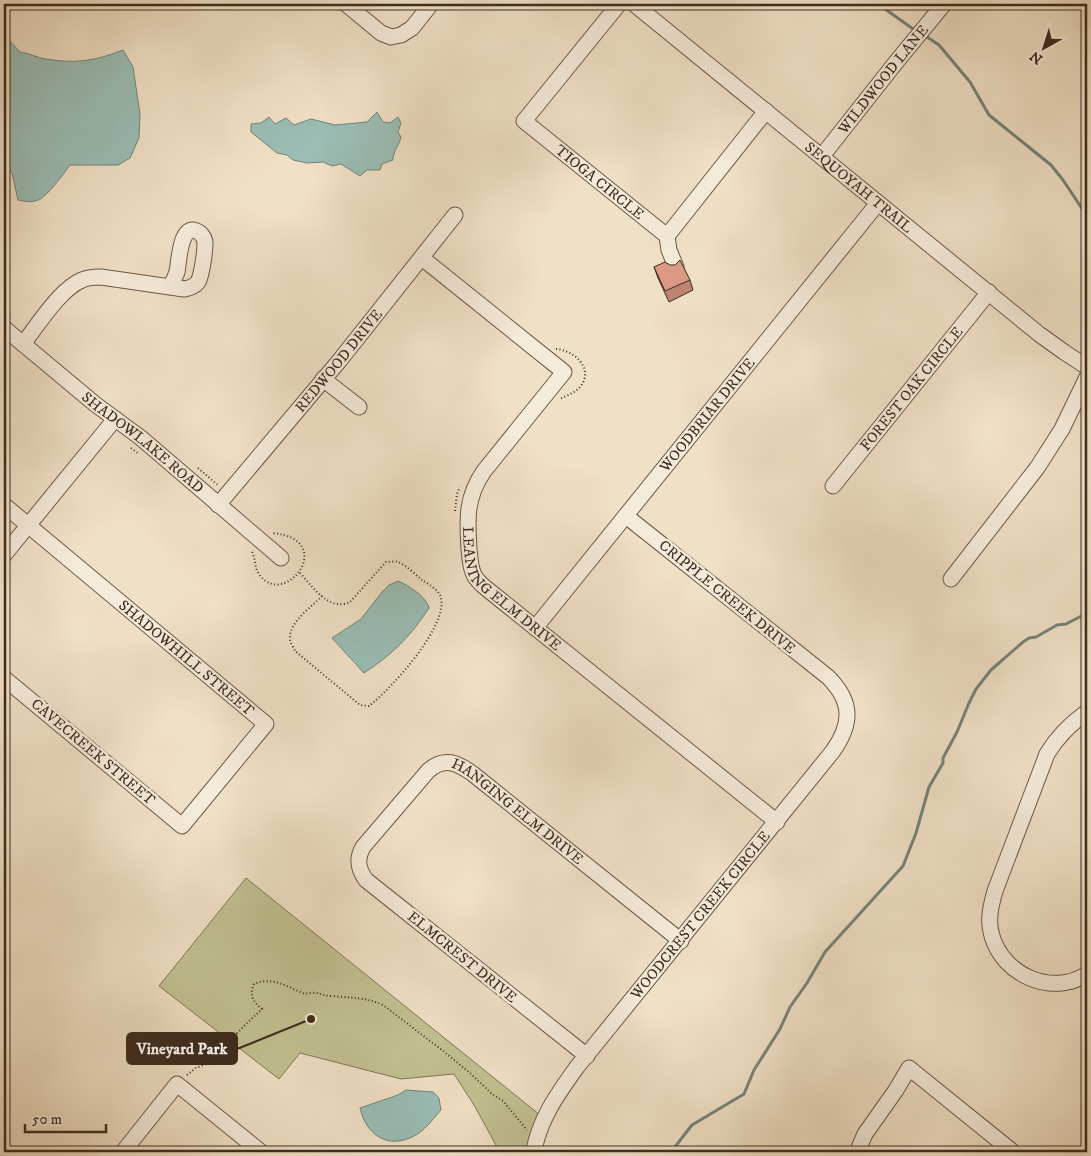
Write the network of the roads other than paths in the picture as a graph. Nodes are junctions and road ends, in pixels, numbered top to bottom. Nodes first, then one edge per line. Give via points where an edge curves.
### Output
1 (346, 4) edge
2 (431, 4) edge
3 (619, 4) edge
4 (634, 4) edge
5 (944, 4) edge
6 (766, 111) junction
7 (822, 156) junction
8 (878, 202) junction
9 (455, 215) dead end
10 (667, 236) junction
11 (422, 258) junction
12 (676, 267) edge
13 (171, 286) dead end
14 (989, 292) junction
15 (4, 328) edge
16 (23, 344) junction
17 (1087, 367) edge
18 (1087, 378) edge
19 (324, 379) junction
20 (359, 407) dead end
21 (115, 419) junction
22 (833, 486) dead end
23 (4, 505) edge
24 (218, 505) junction
25 (626, 516) junction
26 (28, 526) junction
27 (4, 555) edge
28 (281, 558) dead end
29 (951, 579) dead end
30 (535, 628) junction
31 (4, 678) edge
32 (828, 678) joint
33 (1087, 712) edge
34 (777, 822) junction
35 (182, 826) joint
36 (364, 847) joint
37 (680, 941) junction
38 (1087, 974) edge
39 (587, 1056) junction
40 (535, 1145) edge
41 (123, 1152) edge
42 (262, 1152) edge
43 (857, 1152) edge
44 (1013, 1152) edge

1 - 2 street via 378,31 392,37 412,28
3 - 10 street, TIOGA CIRCLE via 524,121
4 - 6 street, SEQUOYAH TRAIL
5 - 7 street, WILDWOOD LANE
6 - 7 street, SEQUOYAH TRAIL
6 - 10 street
7 - 8 street, SEQUOYAH TRAIL
8 - 14 street, SEQUOYAH TRAIL
8 - 25 street, WOODBRIAR DRIVE
9 - 11 street, REDWOOD DRIVE
10 - 12 street via 668,250
11 - 19 street, REDWOOD DRIVE
11 - 30 street, LEANING ELM DRIVE via 564,372 477,481 468,507 473,574
13 - 16 street via 101,277 82,280 68,288
14 - 17 street, SEQUOYAH TRAIL
14 - 22 street, FOREST OAK CIRCLE
15 - 16 street, SHADOWLAKE ROAD
16 - 21 street, SHADOWLAKE ROAD
18 - 29 street via 1062,429 1042,460
19 - 20 street
19 - 24 street, REDWOOD DRIVE
21 - 24 street, SHADOWLAKE ROAD
21 - 26 street
23 - 26 street, SHADOWHILL STREET
24 - 28 street, SHADOWLAKE ROAD
25 - 30 street, WOODBRIAR DRIVE
25 - 32 street, CRIPPLE CREEK DRIVE
26 - 27 street
26 - 35 street, SHADOWHILL STREET via 266,724
30 - 34 street, LEANING ELM DRIVE
31 - 35 street, CAVECREEK STREET
32 - 34 street, WOODCREST CREEK CIRCLE via 843,698 848,721 845,730 833,751
33 - 38 street via 1068,726 1047,754 990,911 991,935 996,947 1007,962 1024,976 1046,984 1070,982
34 - 37 street, WOODCREST CREEK CIRCLE
36 - 37 street, HANGING ELM DRIVE via 428,771 438,764 451,762 473,774
36 - 39 street, ELMCREST DRIVE via 358,861 366,880
37 - 39 street, WOODCREST CREEK CIRCLE
39 - 40 street, WOODCREST CREEK CIRCLE via 551,1106
41 - 42 street via 178,1084
43 - 44 street via 865,1134 909,1068

